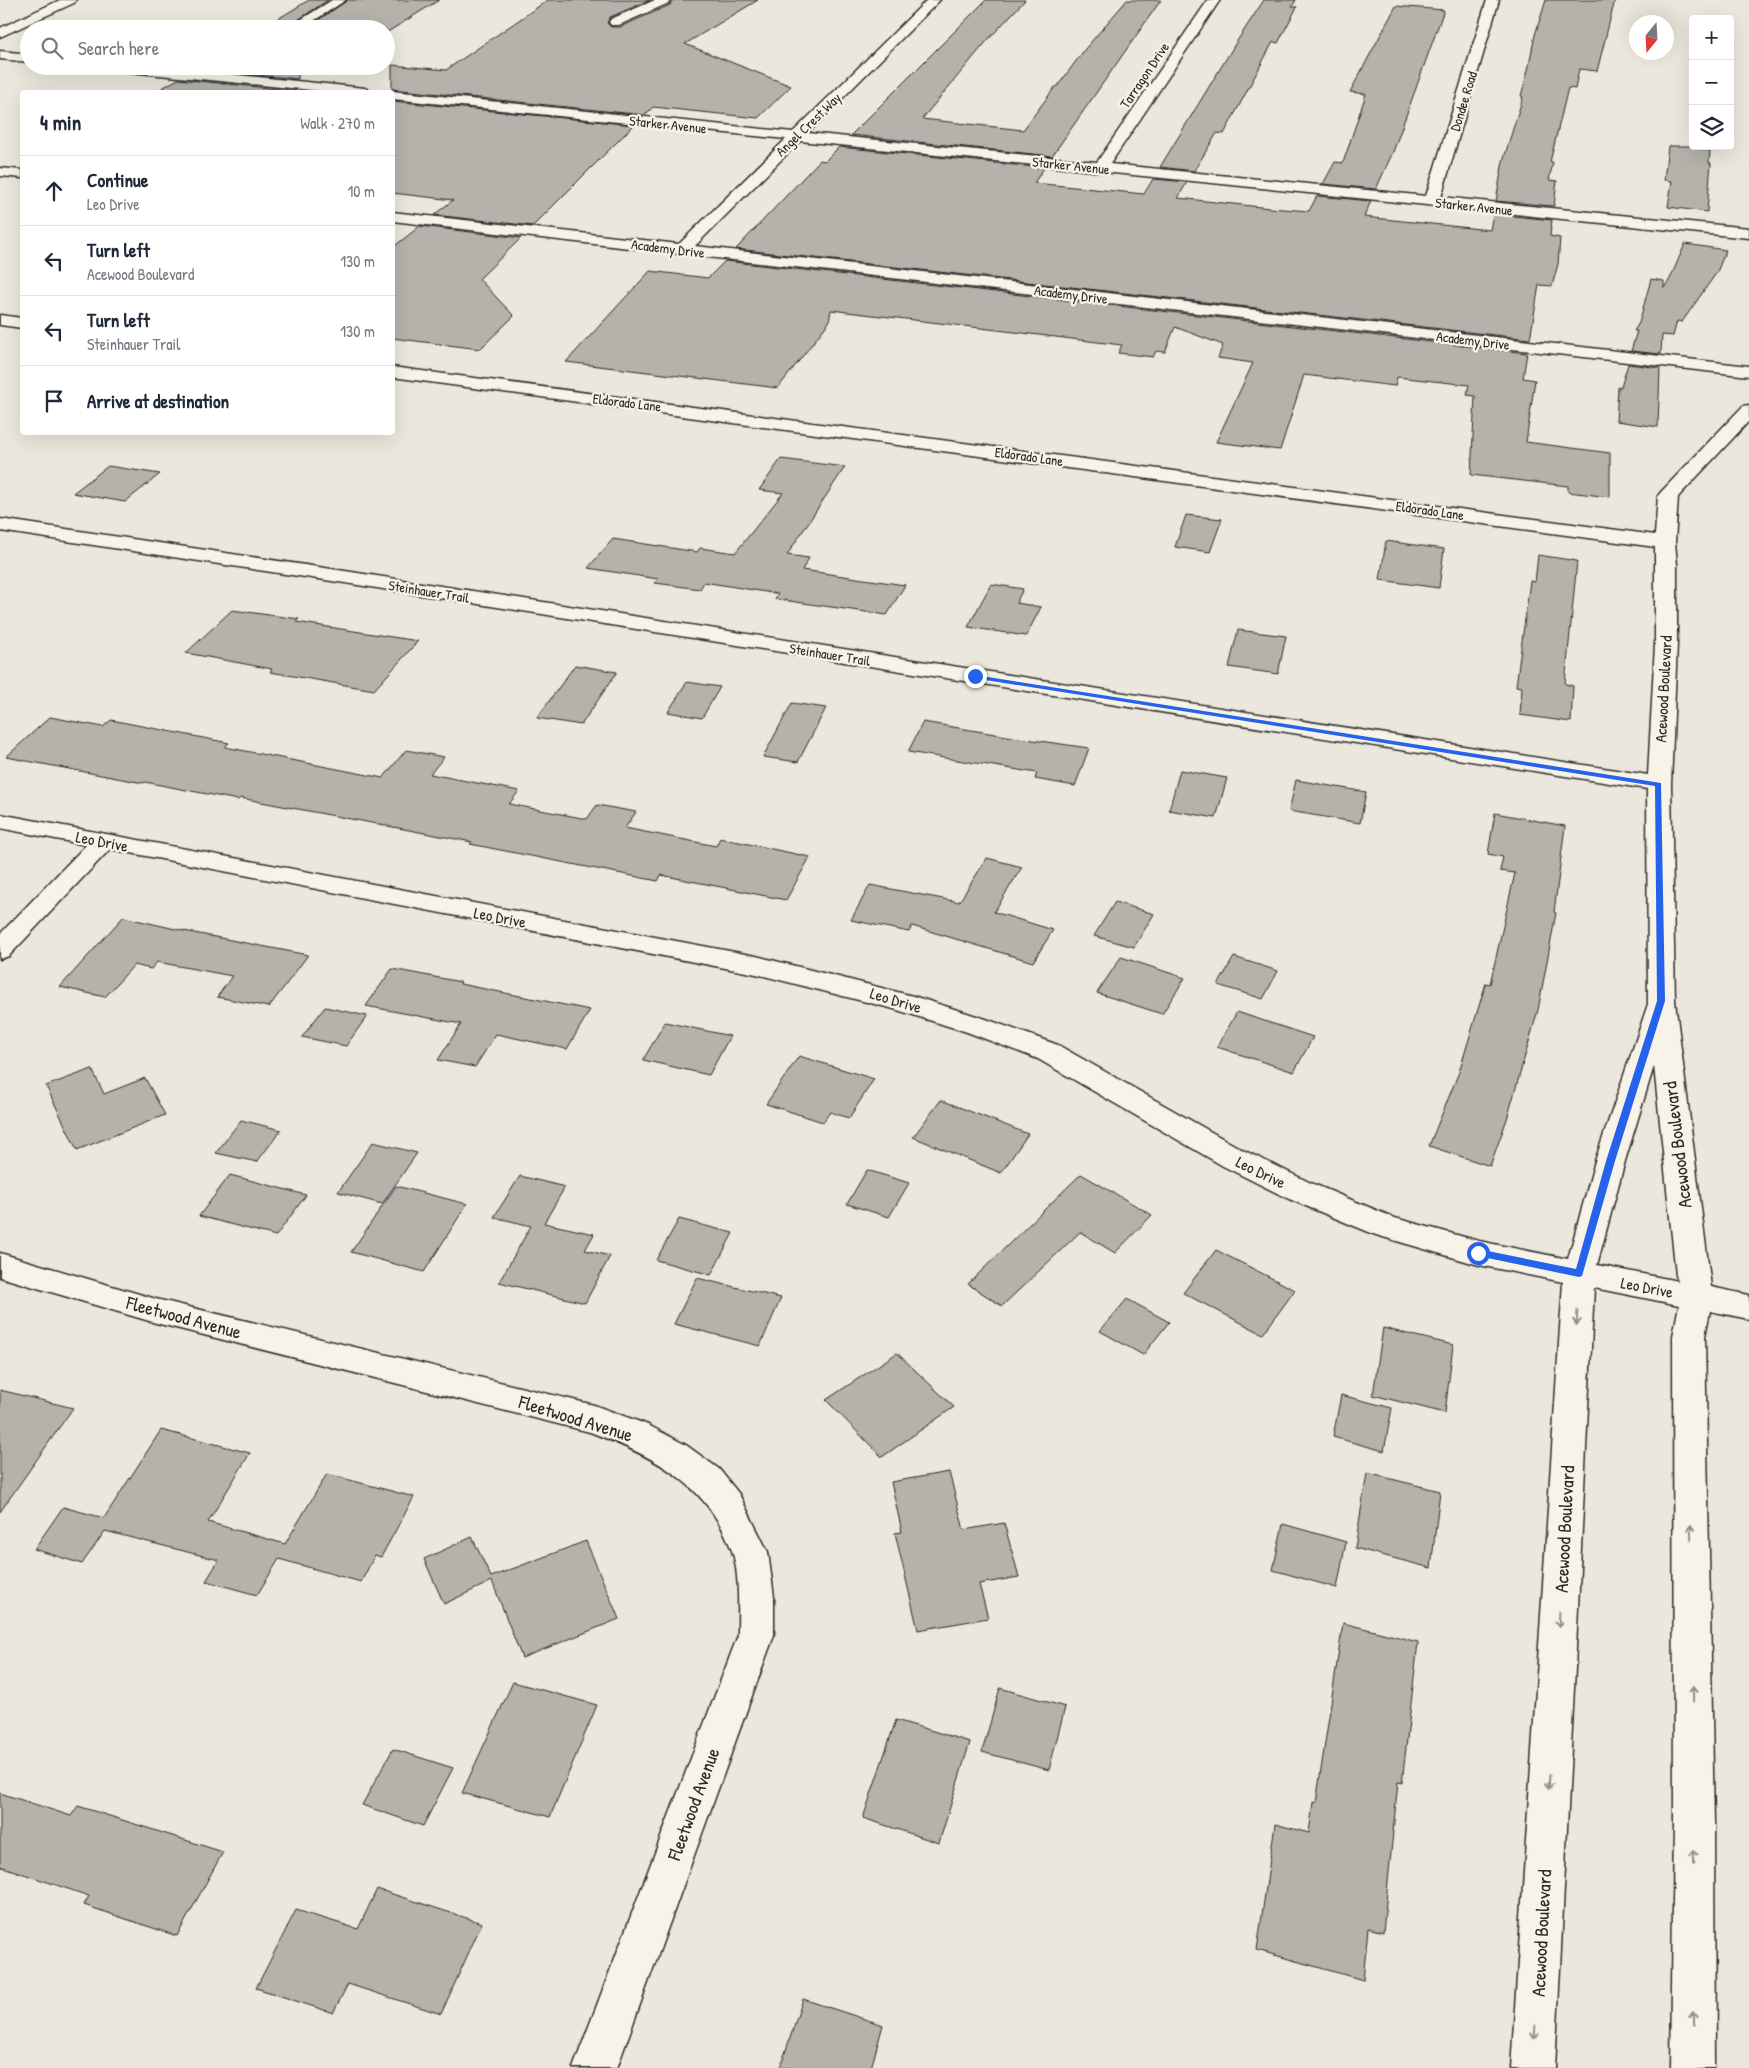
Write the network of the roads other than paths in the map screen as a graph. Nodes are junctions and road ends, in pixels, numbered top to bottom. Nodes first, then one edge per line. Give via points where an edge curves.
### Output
1 (70, 0) edge
2 (340, 0) edge
3 (665, 0) edge
4 (934, 0) edge
5 (1214, 0) edge
6 (1493, 0) edge
7 (28, 20) edge
8 (307, 20) edge
9 (614, 22) dead end
10 (20, 24) edge
11 (0, 33) edge
12 (0, 54) edge
13 (20, 57) edge
14 (192, 75) edge
15 (214, 75) edge
16 (211, 77) junction
17 (344, 90) edge
18 (395, 95) edge
19 (796, 137) junction
20 (1100, 168) junction
21 (0, 172) edge
22 (20, 174) edge
23 (1432, 202) junction
24 (395, 216) edge
25 (1749, 233) edge
26 (683, 249) junction
27 (0, 320) edge
28 (20, 323) edge
29 (1749, 371) edge
30 (395, 372) edge
31 (1749, 410) edge
32 (0, 525) edge
33 (1665, 542) junction
34 (1659, 784) junction
35 (0, 821) edge
36 (104, 841) junction
37 (0, 950) edge
38 (1661, 1001) junction
39 (0, 1265) edge
40 (1579, 1273) junction
41 (1696, 1296) junction
42 (1749, 1307) edge
43 (595, 2068) edge
44 (1533, 2068) edge
45 (1693, 2068) edge

1 - 7 street
2 - 8 street
3 - 9 street
4 - 19 street, Angel Crest Way
5 - 20 street, Tarragon Drive
6 - 23 street, Dondee Road
10 - 11 street
12 - 13 street
14 - 16 street
15 - 16 street
16 - 17 street
18 - 19 street, Starker Avenue
19 - 20 street, Starker Avenue
19 - 26 street, Angel Crest Way
20 - 23 street, Starker Avenue
21 - 22 street
23 - 25 street, Starker Avenue
24 - 26 street, Academy Drive
26 - 29 street, Academy Drive
27 - 28 street
30 - 33 street, Eldorado Lane
31 - 33 street, Acewood Boulevard via 1668,496
32 - 34 street, Steinhauer Trail
33 - 34 street, Acewood Boulevard via 1666,636
34 - 38 street, Acewood Boulevard
35 - 36 street, Leo Drive
36 - 37 street
36 - 40 street, Leo Drive via 746,963 880,995 1048,1052 1233,1158 1300,1191 1387,1227 1478,1253
38 - 40 street, Acewood Boulevard via 1610,1161
38 - 41 street, Acewood Boulevard
39 - 43 street, Fleetwood Avenue via 156,1311 594,1419 636,1435 674,1455 707,1479 727,1504 750,1552 756,1597 756,1635
40 - 41 street, Leo Drive
40 -> 44 street, Acewood Boulevard
41 - 42 street, Leo Drive
45 -> 41 street, Acewood Boulevard via 1689,1336

